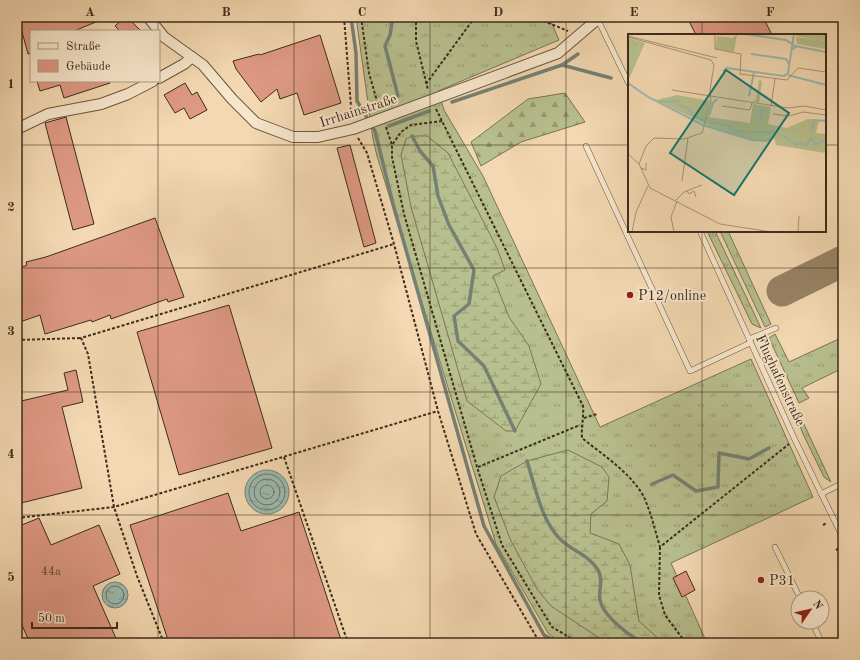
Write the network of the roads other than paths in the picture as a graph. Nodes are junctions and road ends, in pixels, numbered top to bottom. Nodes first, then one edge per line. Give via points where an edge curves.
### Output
1 (148, 17) edge
2 (598, 18) edge
3 (158, 30) edge
4 (160, 32) edge
5 (192, 57) junction
6 (160, 77) edge
7 (151, 82) edge
8 (628, 82) edge
9 (17, 129) edge
10 (586, 146) dead end
11 (700, 232) edge
12 (776, 328) dead end
13 (750, 341) junction
14 (843, 484) edge
15 (821, 494) junction
16 (843, 538) edge
17 (775, 547) dead end
18 (796, 590) edge
19 (816, 630) edge
20 (822, 643) edge

1 - 3 street, Irrhainstraße
2 - 5 street, Irrhainstraße via 558,53 357,127 318,137 293,137 256,123 203,65
2 - 8 lane
4 - 5 street, Irrhainstraße
5 - 6 street
7 - 9 street via 101,104 48,114
10 - 13 lane via 690,371
11 - 13 lane, Flughafenstraße
12 - 13 lane
13 - 15 lane, Flughafenstraße
14 - 15 lane
15 - 16 lane, Flughafenstraße
17 - 18 lane
19 - 20 lane

